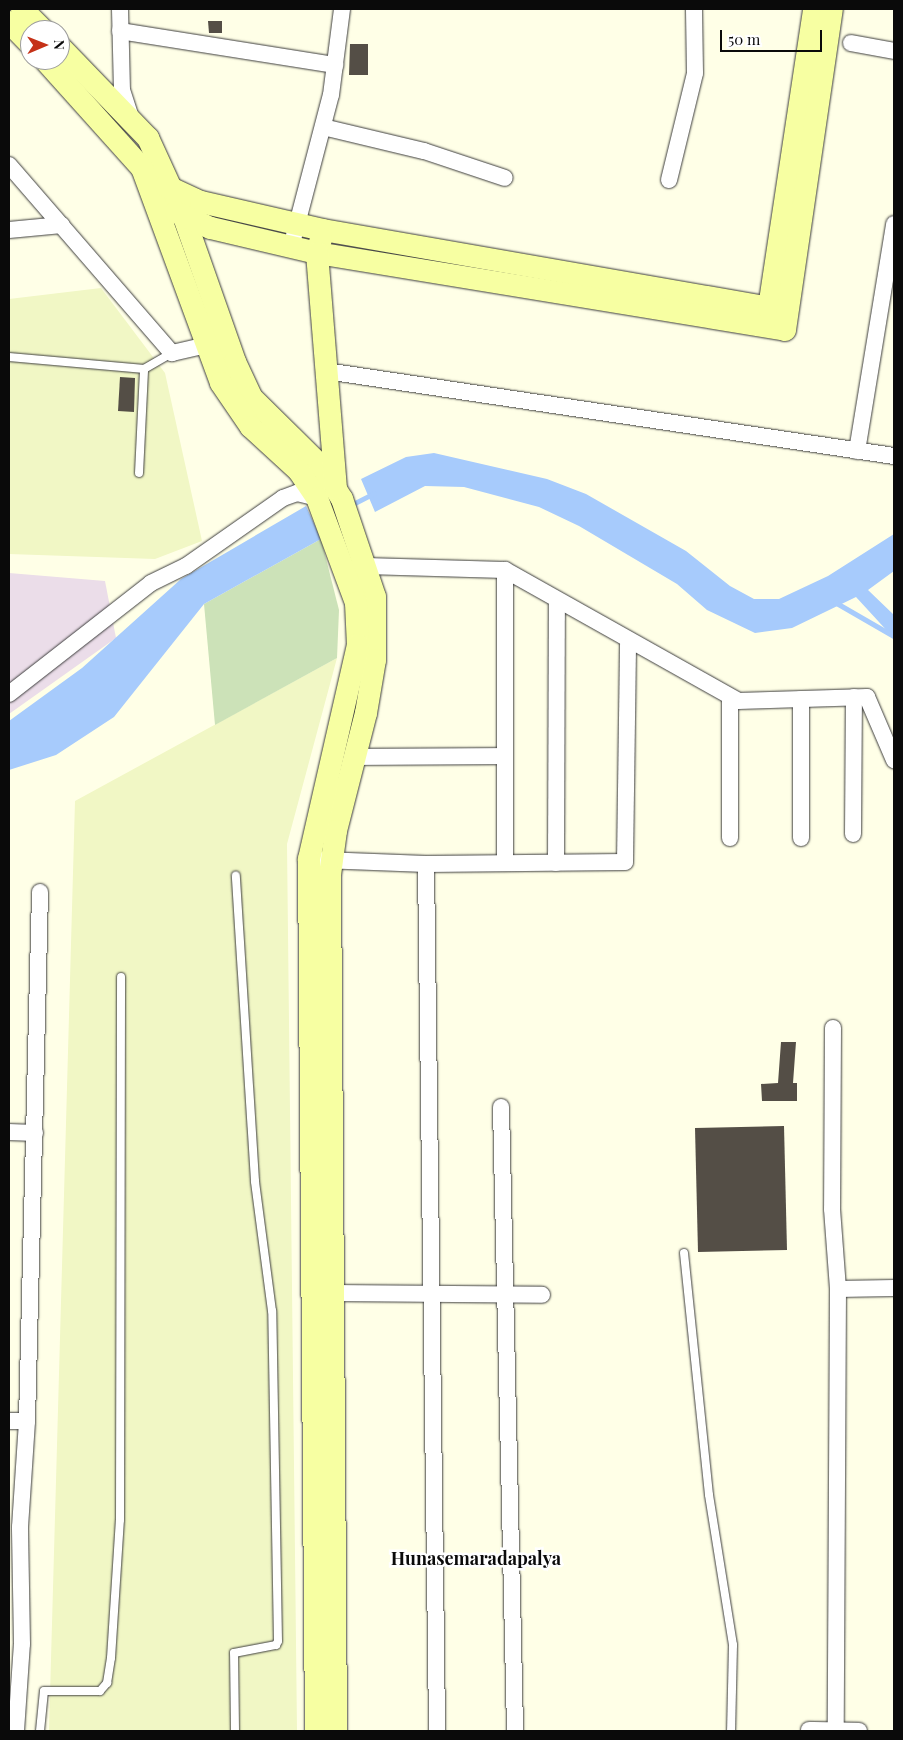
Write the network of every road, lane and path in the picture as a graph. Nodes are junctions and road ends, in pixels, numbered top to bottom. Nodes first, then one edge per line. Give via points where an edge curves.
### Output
1 (22, 9) edge
2 (120, 9) edge
3 (342, 9) edge
4 (694, 9) edge
5 (814, 9) edge
6 (832, 9) edge
7 (33, 20) edge
8 (9, 22) edge
9 (120, 31) junction
10 (20, 34) edge
11 (851, 43) dead end
12 (894, 52) edge
13 (70, 57) edge
14 (335, 65) junction
15 (54, 70) edge
16 (133, 121) junction
17 (323, 127) junction
18 (10, 168) edge
19 (505, 178) dead end
20 (669, 180) dead end
21 (165, 196) junction
22 (184, 217) junction
23 (297, 224) junction
24 (894, 224) edge
25 (62, 225) junction
26 (9, 230) edge
27 (323, 230) junction
28 (291, 247) junction
29 (317, 253) junction
30 (769, 308) junction
31 (785, 330) junction
32 (208, 345) junction
33 (172, 353) junction
34 (9, 357) edge
35 (144, 369) junction
36 (326, 371) junction
37 (858, 451) junction
38 (894, 456) edge
39 (139, 473) dead end
40 (333, 509) junction
41 (365, 566) junction
42 (505, 570) junction
43 (557, 600) junction
44 (628, 640) junction
45 (9, 694) edge
46 (730, 696) junction
47 (854, 697) junction
48 (801, 699) junction
49 (505, 756) junction
50 (355, 757) junction
51 (894, 760) edge
52 (853, 834) dead end
53 (730, 838) dead end
54 (801, 838) dead end
55 (320, 860) junction
56 (505, 863) junction
57 (556, 863) junction
58 (426, 864) junction
59 (236, 876) dead end
60 (40, 892) dead end
61 (121, 977) dead end
62 (833, 1028) dead end
63 (501, 1107) dead end
64 (9, 1132) edge
65 (35, 1133) junction
66 (684, 1253) dead end
67 (894, 1288) edge
68 (838, 1289) junction
69 (332, 1293) junction
70 (432, 1294) junction
71 (506, 1294) junction
72 (542, 1295) dead end
73 (9, 1421) edge
74 (26, 1421) junction
75 (14, 1527) edge
76 (13, 1730) edge
77 (809, 1730) edge
78 (40, 1731) edge
79 (235, 1731) edge
80 (316, 1731) edge
81 (336, 1731) edge
82 (437, 1731) edge
83 (515, 1731) edge
84 (731, 1731) edge
85 (836, 1731) edge
86 (859, 1731) edge

1 - 7 street
2 - 9 street
3 - 14 street
4 - 20 street via 695,73
5 - 30 street
6 - 31 street
8 - 10 street
9 - 14 street
9 - 16 street via 122,90
11 - 12 street
13 - 16 street
14 - 17 street
15 - 21 street via 122,142
16 - 21 street via 148,138
17 - 19 street via 424,151
17 - 23 street
18 - 25 street
21 - 22 street
21 - 23 street
21 - 32 street
22 - 28 street via 211,228
22 - 40 street via 235,362 251,396 322,467
23 - 27 street
23 - 28 street
24 - 37 street
25 - 26 street
25 - 33 street
27 - 29 street
27 - 30 street
28 - 29 street
29 - 31 street
29 - 36 street
30 - 31 street
32 - 33 street
32 - 40 street via 221,383 251,428 299,471
33 - 35 lane
34 - 35 lane
35 - 39 lane
36 - 37 street
36 - 40 street
37 - 38 street
40 - 41 street
40 - 45 street via 297,494 284,498 186,566 151,583
40 - 55 street via 356,603 358,645
41 - 42 street
41 - 50 street via 375,597 375,660
42 - 43 street
42 - 49 street
43 - 44 street
43 - 57 street
44 - 46 street
44 - 57 street via 625,862
46 - 48 street via 738,701
46 - 53 street
47 - 48 street
47 - 51 street via 868,696
47 - 52 street
48 - 54 street
49 - 50 street
49 - 56 street
50 - 55 street
55 - 58 street
55 - 69 street
55 - 80 street
56 - 57 street
56 - 58 street
58 - 70 street
59 - 79 lane via 255,1181 272,1311 278,1641 276,1645 234,1653
60 - 65 street
61 - 78 lane via 120,1520 111,1658 107,1683 100,1691 44,1691
62 - 68 street via 832,1209
63 - 71 street
64 - 65 street
65 - 74 street
66 - 84 lane via 709,1495 733,1645
67 - 68 street
68 - 85 street
69 - 70 street
69 - 81 street
70 - 71 street
70 - 82 street
71 - 72 street
71 - 83 street
73 - 74 street
74 - 75 street
75 - 76 street via 22,1644
77 - 85 street
85 - 86 street

